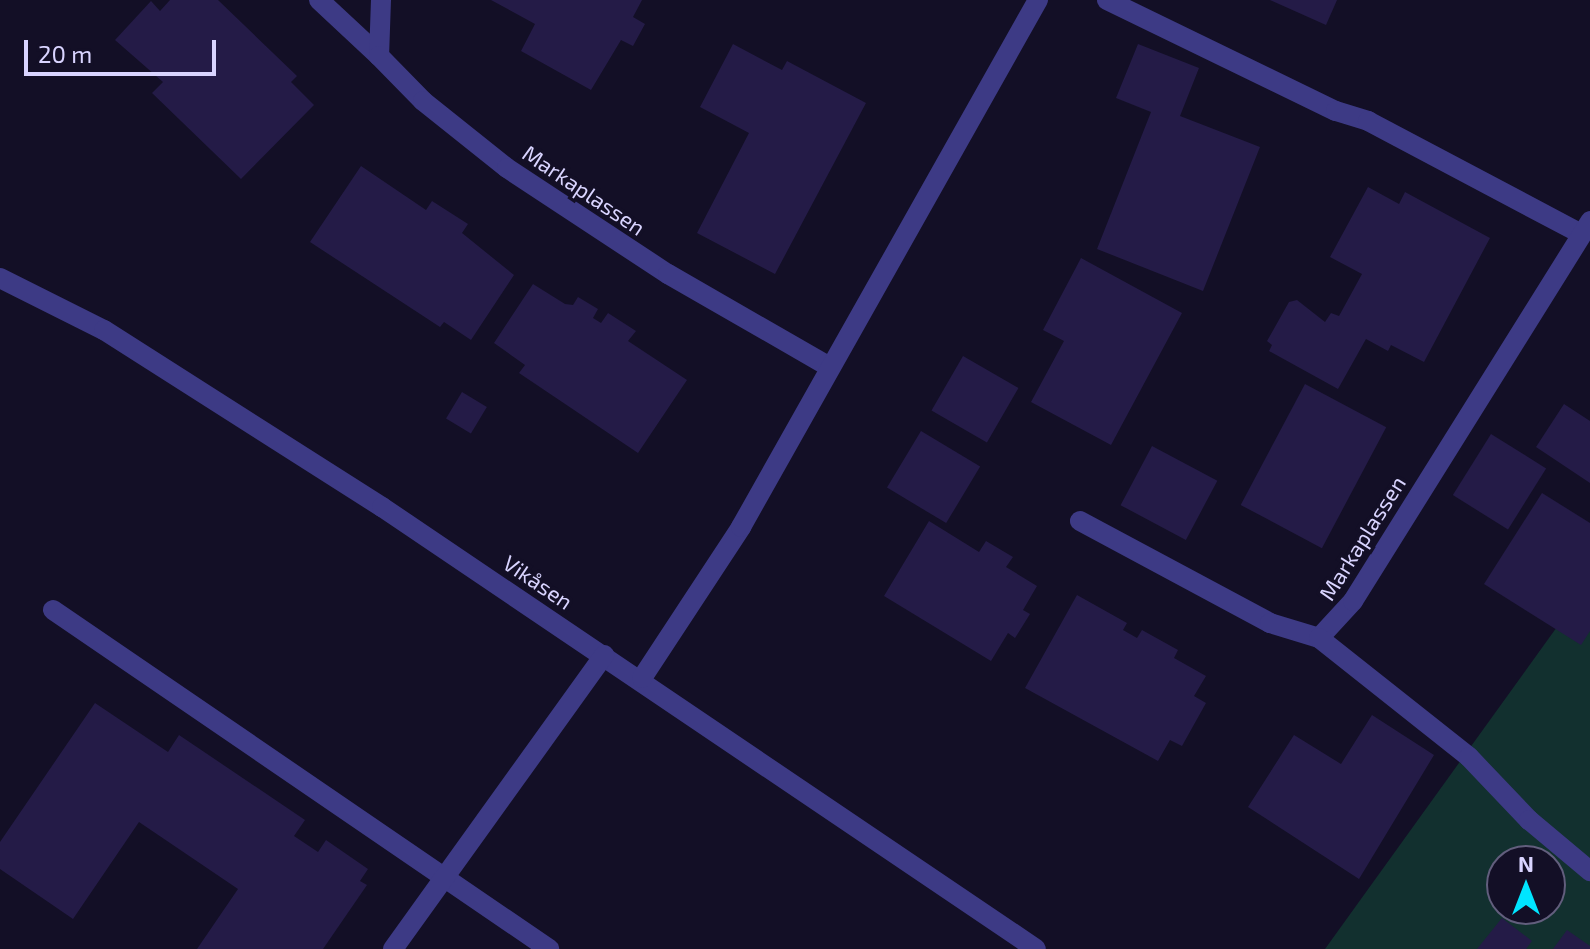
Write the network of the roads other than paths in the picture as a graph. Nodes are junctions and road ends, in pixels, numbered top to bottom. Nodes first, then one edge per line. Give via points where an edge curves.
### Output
1 (319, 0) edge
2 (381, 0) edge
3 (1038, 0) edge
4 (1107, 0) edge
5 (379, 56) junction
6 (1586, 227) edge
7 (0, 278) edge
8 (830, 367) junction
9 (1080, 521) dead end
10 (53, 610) dead end
11 (1319, 638) junction
12 (604, 655) junction
13 (642, 678) junction
14 (1590, 871) edge
15 (442, 876) junction
16 (393, 949) edge
17 (549, 949) edge
18 (1036, 949) edge

1 - 5 street, Markaplassen
2 - 5 street
3 - 8 street
4 - 6 street, Markaplassen
5 - 8 street, Markaplassen via 423,101 507,168 668,274
6 - 11 street, Markaplassen via 1353,601
7 - 12 street, Vikåsen via 104,330
8 - 13 street via 741,527
9 - 11 street via 1270,623
10 - 15 street
11 - 14 street via 1469,757 1529,820
12 - 13 street, Vikåsen
12 - 15 street
13 - 18 street, Vikåsen
15 - 16 street
15 - 17 street

